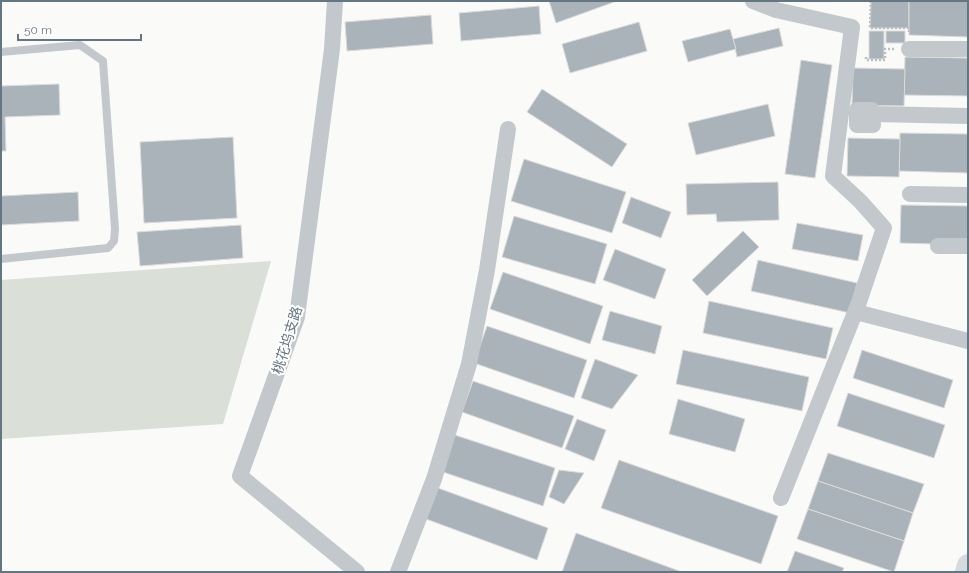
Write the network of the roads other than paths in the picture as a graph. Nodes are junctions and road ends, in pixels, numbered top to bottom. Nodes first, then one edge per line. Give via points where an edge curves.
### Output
1 (335, 1) edge
2 (753, 1) edge
3 (909, 49) road end
4 (968, 50) edge
5 (1, 52) edge
6 (872, 114) dead end
7 (968, 116) edge
8 (508, 129) dead end
9 (910, 194) dead end
10 (968, 195) edge
11 (938, 246) dead end
12 (968, 246) edge
13 (1, 259) edge
14 (856, 312) junction
15 (968, 341) edge
16 (781, 498) dead end
17 (968, 565) edge
18 (357, 572) edge
19 (398, 572) edge
20 (966, 572) edge

1 - 18 street, 桃花坞支路 via 332,49 296,317 240,476
2 - 14 street via 776,10 852,27 833,176 884,228
3 - 4 street
5 - 13 lane via 80,45 103,61 115,229 114,241 108,248
6 - 7 street
8 - 19 street via 487,270 469,364 434,479
9 - 10 street
11 - 12 street
14 - 15 street
14 - 16 street
17 - 20 street

